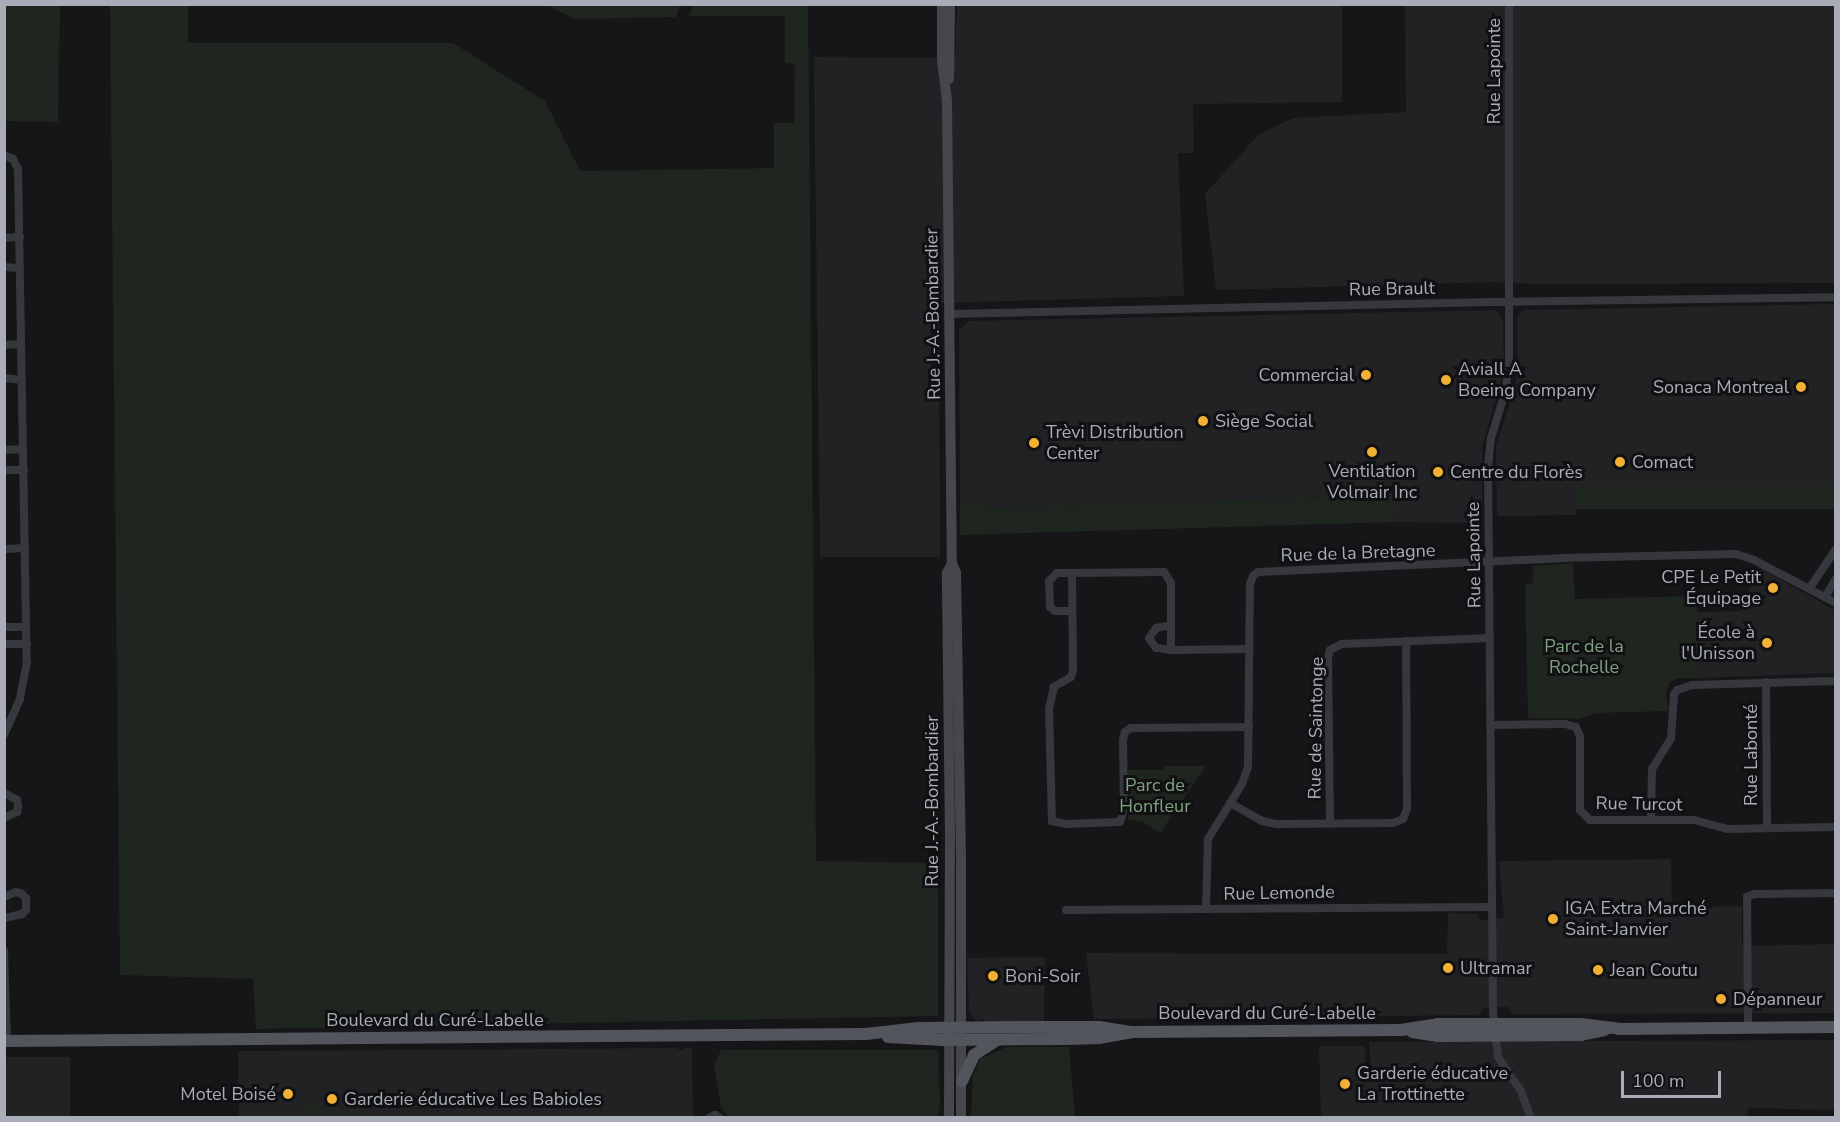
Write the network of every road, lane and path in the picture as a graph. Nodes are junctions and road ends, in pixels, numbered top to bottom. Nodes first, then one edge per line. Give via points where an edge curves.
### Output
1 (1509, 4) edge
2 (943, 6) edge
3 (6, 155) edge
4 (20, 237) junction
5 (4, 238) edge
6 (4, 267) edge
7 (20, 268) junction
8 (1836, 297) edge
9 (1510, 302) junction
10 (950, 314) junction
11 (21, 344) junction
12 (4, 345) edge
13 (4, 378) edge
14 (22, 380) junction
15 (23, 449) junction
16 (4, 450) edge
17 (4, 470) edge
18 (24, 470) junction
19 (25, 548) junction
20 (4, 549) edge
21 (1836, 549) edge
22 (1489, 563) junction
23 (1072, 573) junction
24 (1836, 579) edge
25 (1809, 589) junction
26 (1825, 597) junction
27 (1836, 603) edge
28 (1072, 611) junction
29 (1171, 625) junction
30 (4, 627) edge
31 (26, 627) junction
32 (1490, 638) junction
33 (1406, 641) junction
34 (4, 644) edge
35 (27, 644) junction
36 (1249, 649) junction
37 (1171, 650) junction
38 (1836, 681) edge
39 (1766, 682) junction
40 (1490, 725) junction
41 (1249, 727) junction
42 (5, 730) edge
43 (4, 793) edge
44 (1230, 803) junction
45 (4, 818) edge
46 (1651, 820) junction
47 (1330, 823) junction
48 (1836, 827) edge
49 (1767, 828) junction
50 (1836, 893) edge
51 (4, 897) edge
52 (1491, 907) junction
53 (1206, 909) junction
54 (1066, 910) dead end
55 (4, 918) edge
56 (4, 951) edge
57 (1836, 1027) edge
58 (1749, 1028) junction
59 (1495, 1029) junction
60 (1132, 1032) junction
61 (956, 1034) junction
62 (999, 1039) junction
63 (6, 1041) edge
64 (962, 1081) junction
65 (709, 1118) edge
66 (720, 1118) edge
67 (949, 1118) edge
68 (961, 1118) edge
69 (1531, 1118) edge

1 - 9 street, Rue Lapointe
2 - 10 street, Rue J.-A.-Bombardier via 951,59 947,100
3 - 4 street via 16,162 18,169
4 - 5 street
4 - 7 street
6 - 7 street
7 - 11 street
8 - 9 street, Rue Brault
9 - 10 street, Rue Brault
9 - 22 street, Rue Lapointe via 1509,374 1489,452
10 - 61 street, Rue J.-A.-Bombardier via 952,563 956,573
11 - 12 street
11 - 14 street
13 - 14 street
14 - 15 street
15 - 16 street
15 - 18 street
17 - 18 street
18 - 19 street
19 - 20 street
19 - 31 street
21 - 25 street
22 - 25 street, Rue de la Bretagne via 1736,554
22 - 32 street, Rue Lapointe
22 - 36 street, Rue de la Bretagne via 1258,572 1250,584
23 - 28 street
23 - 28 street via 1057,573 1049,581 1050,607 1055,611
23 - 29 street via 1164,572 1171,583
24 - 26 street
25 - 26 street, Rue de la Bretagne
26 - 27 street, Rue de la Bretagne
28 - 41 street via 1073,670 1071,677 1050,693 1052,821 1119,822 1126,791 1123,740 1131,728
29 - 37 street
29 - 37 street via 1156,628 1149,638 1156,648
30 - 31 street
31 - 35 street
32 - 33 street, Rue de Saintonge
32 - 40 street, Rue Lapointe
33 - 47 street, Rue de Saintonge via 1340,644 1328,654
33 - 47 street via 1405,816 1395,823
34 - 35 street
35 - 42 street via 20,699
36 - 37 street
36 - 41 street, Rue de la Bretagne
38 - 39 street
39 - 46 street via 1692,685 1677,690 1672,735 1652,769
39 - 49 street, Rue Labonté
40 - 46 street, Rue Turcot via 1575,726 1579,733 1583,815 1595,821
40 - 52 street, Rue Lapointe
41 - 44 street, Rue de la Bretagne via 1248,771
43 - 45 street via 17,800 18,806 17,812
44 - 47 street via 1268,823
44 - 53 street, Rue de la Bretagne via 1208,839
46 - 49 street, Rue Turcot via 1694,820 1727,829
48 - 49 street, Rue Turcot
50 - 58 street via 1754,894 1746,900
51 - 55 street via 22,894 26,910
52 - 53 street, Rue Lemonde
52 - 59 street, Rue Lapointe
53 - 54 street, Rue Lemonde
56 - 63 street
57 - 58 main road, Boulevard du Curé-Labelle
58 - 59 main road, Boulevard du Curé-Labelle via 1611,1029 1581,1024
59 - 60 main road, Boulevard du Curé-Labelle via 1437,1024 1401,1030
59 - 69 street, Rue Lapointe via 1498,1057 1520,1090
60 - 61 main road, Boulevard du Curé-Labelle via 1099,1027
60 - 62 main road, Boulevard du Curé-Labelle via 1099,1038
61 - 62 main road, Boulevard du Curé-Labelle
61 - 63 main road, Boulevard du Curé-Labelle
61 - 64 street
61 - 67 street
62 - 64 main road via 974,1055
64 - 68 street
65 - 66 street

